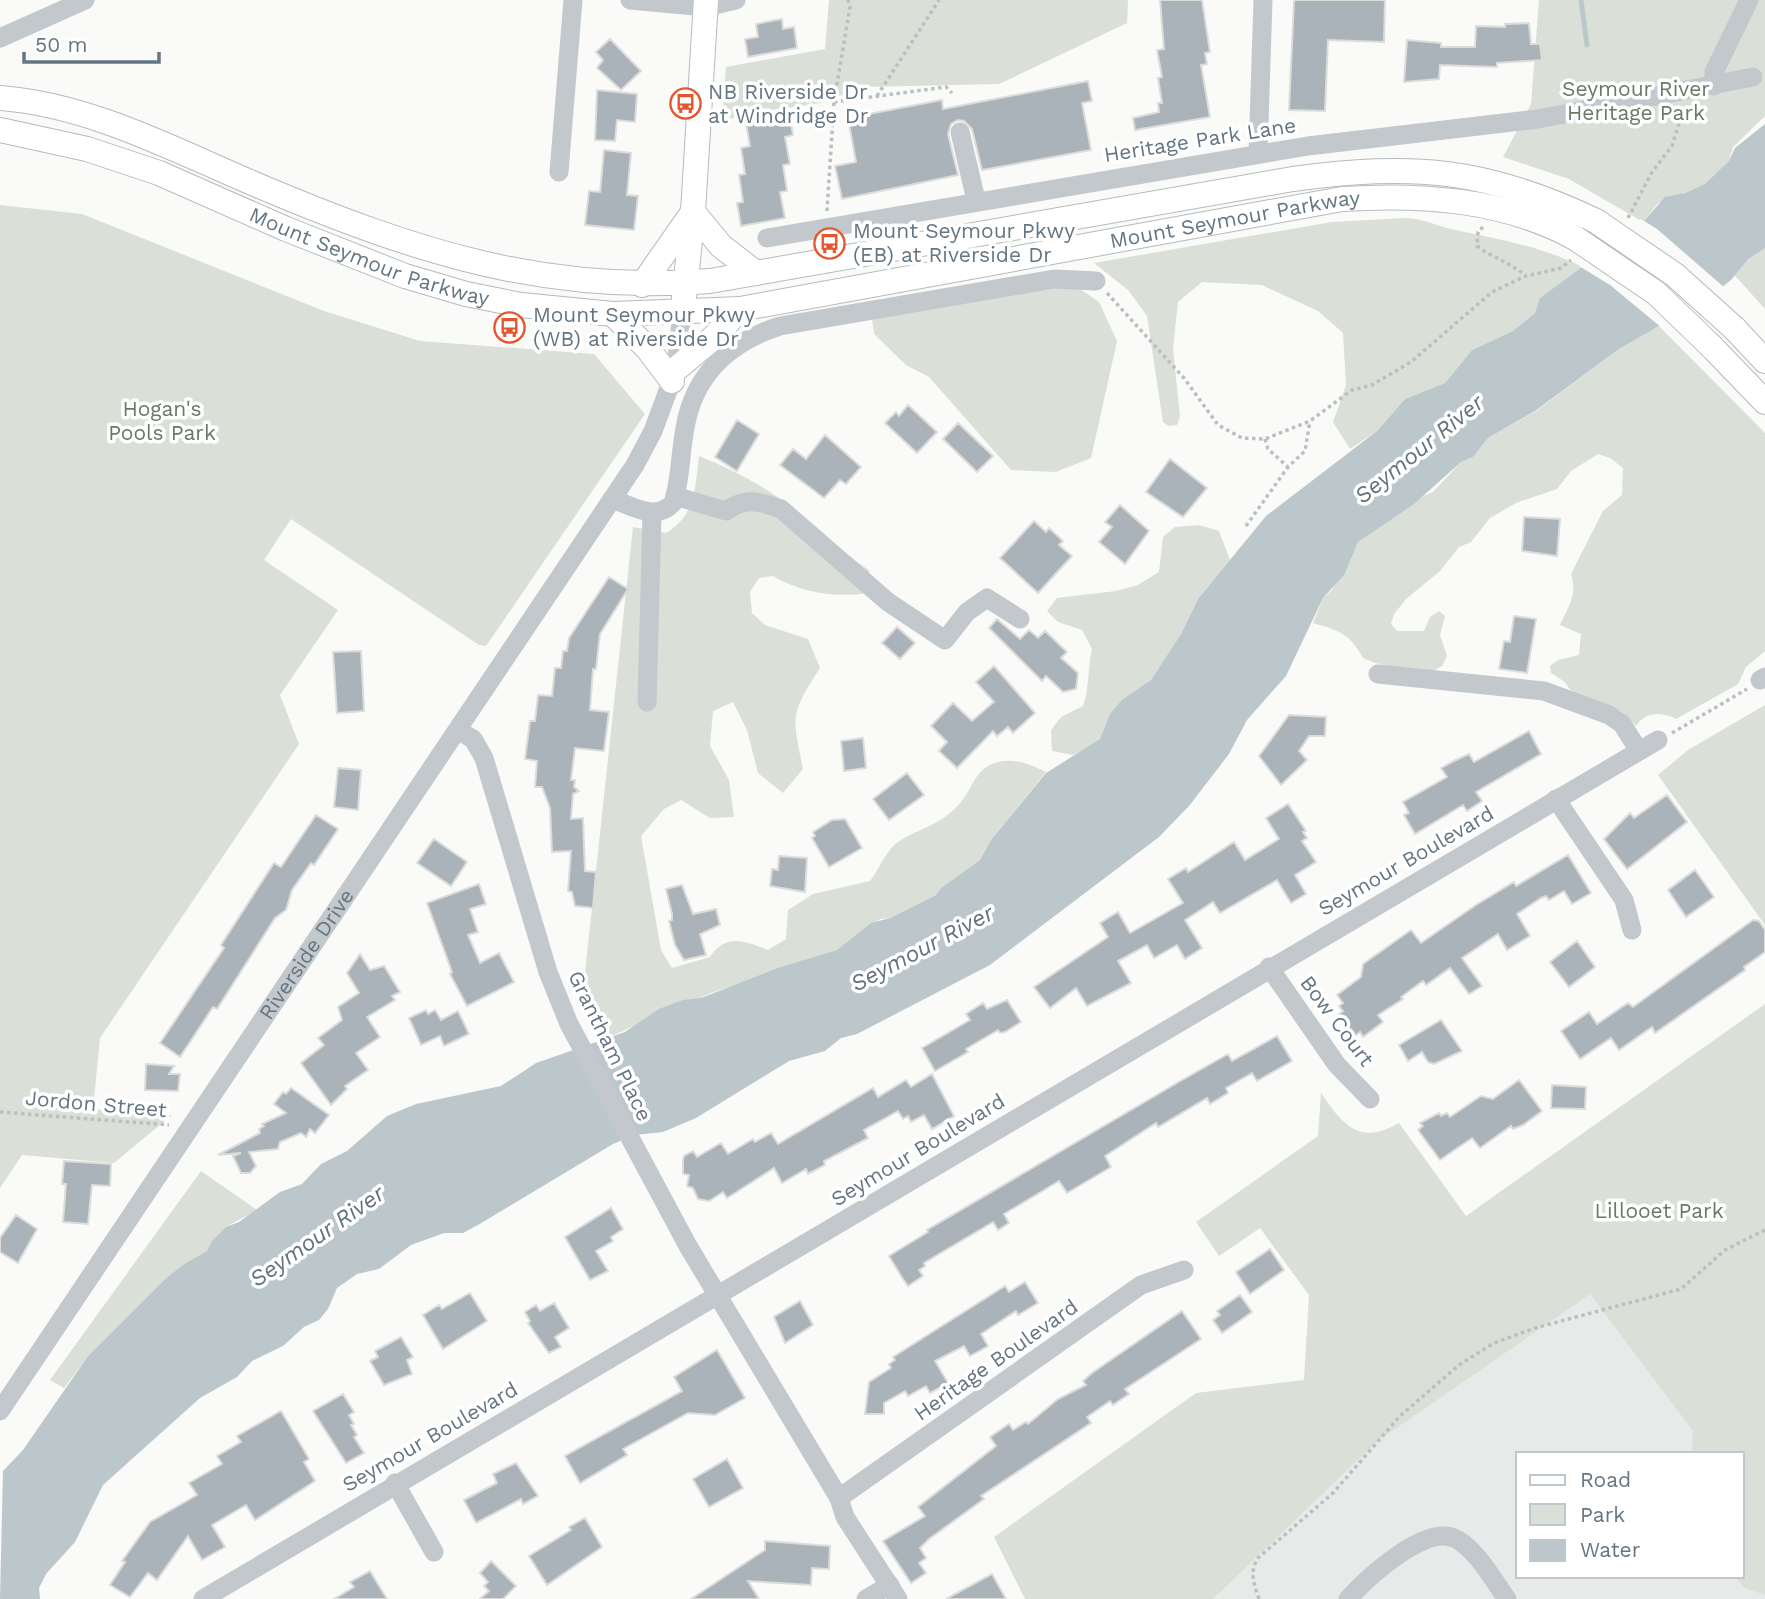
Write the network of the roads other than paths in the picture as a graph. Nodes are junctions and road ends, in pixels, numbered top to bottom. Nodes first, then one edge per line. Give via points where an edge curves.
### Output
1 (85, 0) edge
2 (573, 0) edge
3 (630, 0) edge
4 (736, 0) edge
5 (1263, 0) edge
6 (1749, 0) edge
7 (706, 3) edge
8 (0, 38) edge
9 (1753, 77) dead end
10 (1714, 86) junction
11 (0, 98) edge
12 (0, 130) edge
13 (960, 132) dead end
14 (1258, 154) junction
15 (559, 172) dead end
16 (976, 200) junction
17 (693, 212) junction
18 (767, 238) dead end
19 (756, 273) junction
20 (1096, 281) road end
21 (685, 283) junction
22 (642, 285) junction
23 (740, 309) junction
24 (682, 313) junction
25 (613, 314) junction
26 (1765, 360) edge
27 (674, 375) junction
28 (1765, 402) edge
29 (676, 496) junction
30 (619, 502) junction
31 (652, 513) junction
32 (1020, 619) dead end
33 (1378, 674) dead end
34 (647, 702) dead end
35 (459, 731) junction
36 (1658, 740) road end
37 (1639, 751) junction
38 (1556, 799) junction
39 (1632, 930) dead end
40 (1269, 967) junction
41 (1370, 1099) dead end
42 (1184, 1270) dead end
43 (719, 1295) junction
44 (0, 1411) edge
45 (395, 1483) junction
46 (839, 1498) junction
47 (435, 1552) dead end
48 (894, 1592) edge
49 (203, 1599) edge
50 (866, 1599) edge
51 (1348, 1599) edge
52 (1507, 1599) edge

1 - 8 street
2 - 15 street
3 - 7 street
4 - 7 street
5 - 14 street
6 - 10 street via 1714,72
7 - 17 main road, Riverside Drive
9 - 10 street, Heritage Park Lane
10 - 14 street, Heritage Park Lane via 1538,119
11 - 22 main road, Mount Seymour Parkway via 121,127 397,242 523,273
12 - 25 main road, Mount Seymour Parkway via 88,149 159,173 417,280 521,305
13 - 16 street
14 - 16 street, Heritage Park Lane
16 - 18 street, Heritage Park Lane
17 - 19 main road via 721,246
17 - 21 main road, Riverside Drive
17 - 22 main road
19 - 21 main road, Mount Seymour Parkway
19 - 26 main road, Mount Seymour Parkway, bridge via 1293,178 1371,170 1465,175 1508,184 1608,223 1675,275
20 - 29 street via 1076,278 1024,284 780,326 739,342 711,367 691,407
21 - 22 main road, Mount Seymour Parkway
21 - 24 main road, Riverside Drive
23 - 24 main road, Mount Seymour Parkway
23 - 27 main road
23 - 28 main road, Mount Seymour Parkway, bridge via 1342,199 1464,202 1536,220 1656,293
24 - 25 main road, Mount Seymour Parkway
24 - 27 street, Riverside Drive
25 - 27 main road
27 - 30 street, Riverside Drive
29 - 31 street via 667,510
29 - 32 street via 726,511 738,502 759,500 781,509 888,602 945,640 967,612 986,598
30 - 31 street
30 - 35 street, Riverside Drive
31 - 34 street
33 - 37 street via 1544,691 1609,715 1622,724
35 - 43 street, Grantham Place via 473,739 484,758 548,972 574,1034
35 - 44 street, Riverside Drive
36 - 37 street, Seymour Boulevard
37 - 38 street, Seymour Boulevard
38 - 39 street via 1624,900
38 - 40 street, Seymour Boulevard
40 - 41 street, Bow Court via 1337,1065
40 - 43 street, Seymour Boulevard
42 - 46 street, Heritage Boulevard via 1141,1285
43 - 45 street, Seymour Boulevard
43 - 46 street
45 - 47 street
45 - 49 street, Seymour Boulevard
46 - 48 street via 845,1517
48 - 50 street
51 - 52 street via 1363,1583 1426,1539 1445,1535 1464,1544

